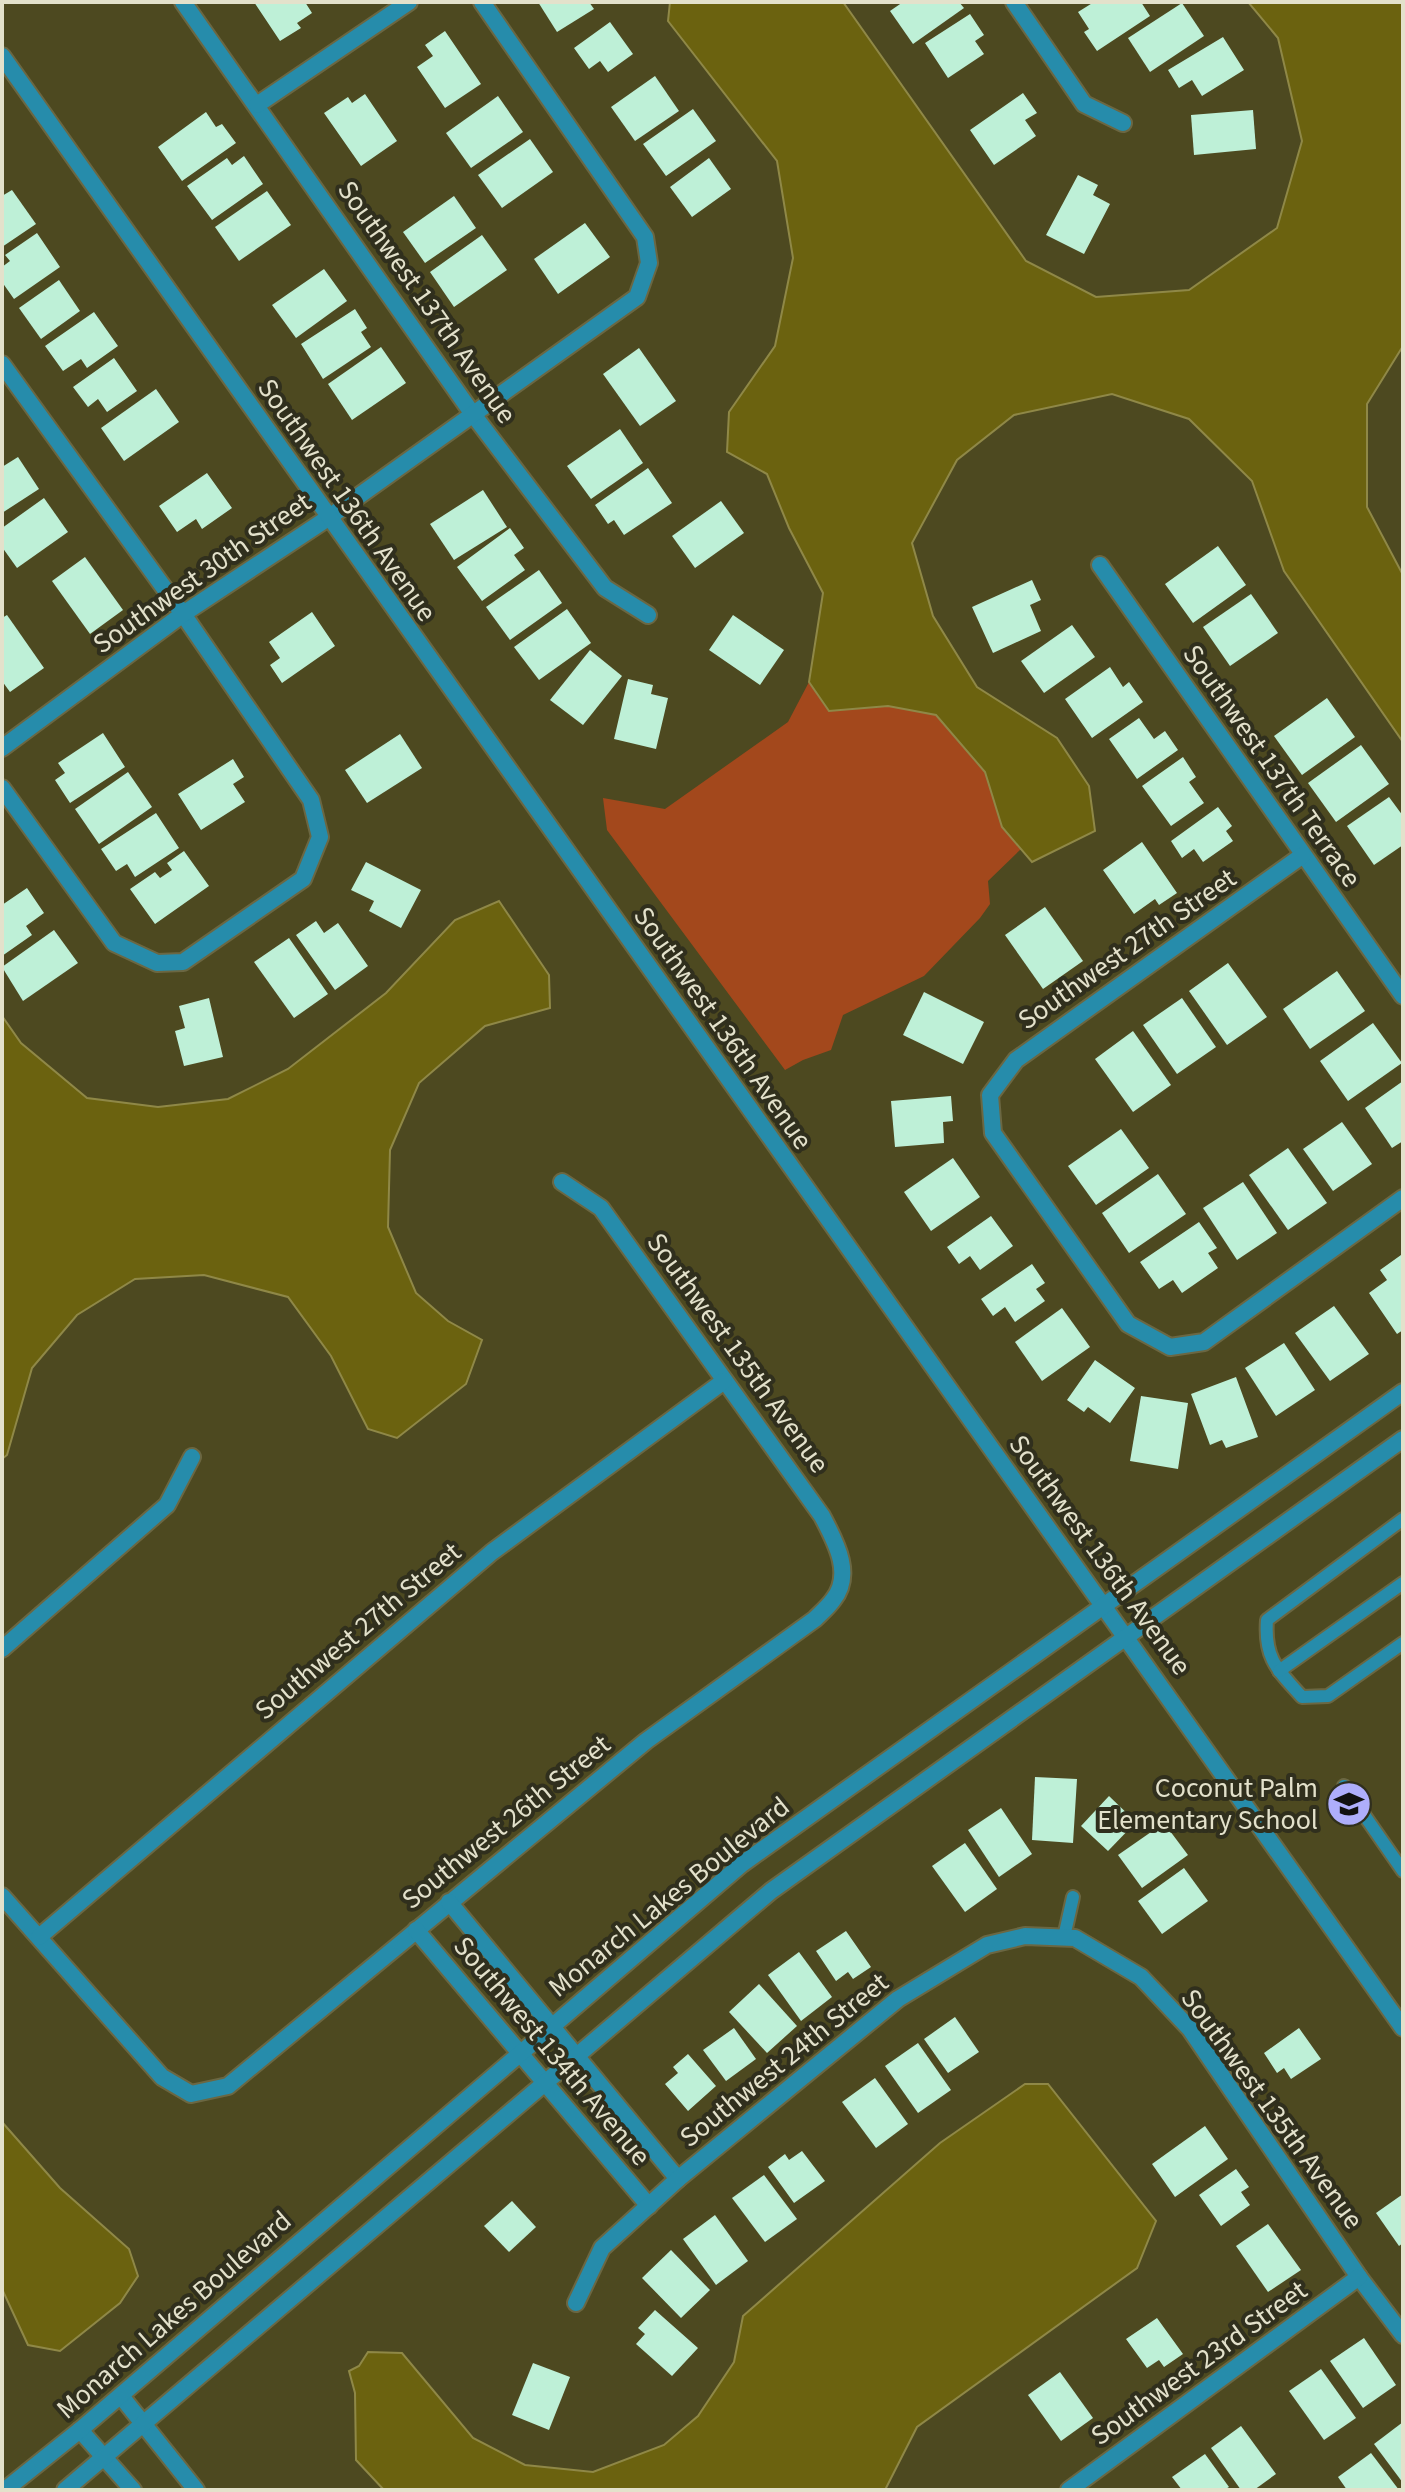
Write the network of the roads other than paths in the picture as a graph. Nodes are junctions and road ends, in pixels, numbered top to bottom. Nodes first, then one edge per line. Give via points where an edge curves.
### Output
1 (183, 2) edge
2 (409, 2) edge
3 (482, 2) edge
4 (1014, 2) edge
5 (2, 56) edge
6 (257, 105) junction
7 (1123, 123) dead end
8 (2, 364) edge
9 (472, 413) junction
10 (328, 518) junction
11 (1100, 565) dead end
12 (183, 614) junction
13 (648, 615) dead end
14 (2, 748) edge
15 (2, 788) edge
16 (1303, 855) junction
17 (1403, 996) edge
18 (562, 1182) dead end
19 (1403, 1198) edge
20 (724, 1381) junction
21 (1403, 1392) edge
22 (1403, 1439) edge
23 (192, 1457) dead end
24 (1403, 1519) edge
25 (842, 1576) joint
26 (1403, 1583) edge
27 (1103, 1606) junction
28 (1126, 1636) junction
29 (1403, 1643) edge
30 (2, 1649) edge
31 (1279, 1671) junction
32 (1344, 1786) dead end
33 (1403, 1871) edge
34 (2, 1896) edge
35 (1073, 1897) dead end
36 (449, 1902) junction
37 (416, 1930) junction
38 (39, 1937) junction
39 (1070, 1937) junction
40 (552, 2027) junction
41 (1403, 2028) edge
42 (520, 2053) junction
43 (577, 2057) junction
44 (546, 2083) junction
45 (678, 2179) junction
46 (649, 2206) junction
47 (1359, 2277) junction
48 (576, 2303) dead end
49 (1403, 2335) edge
50 (121, 2396) junction
51 (145, 2424) junction
52 (80, 2430) junction
53 (105, 2458) junction
54 (5, 2490) edge
55 (65, 2490) edge
56 (133, 2490) edge
57 (196, 2490) edge
58 (1069, 2490) edge

1 - 6 street, Southwest 137th Avenue
2 - 6 street
3 - 9 street, Southwest 30th Street via 645,237 649,263 637,297
4 - 7 street via 1084,104
5 - 10 street, Southwest 136th Avenue
6 - 9 street, Southwest 137th Avenue
8 - 12 street
9 - 10 street, Southwest 30th Street
9 - 13 street, Southwest 137th Avenue via 605,588
10 - 12 street, Southwest 30th Street
10 - 27 street, Southwest 136th Avenue
11 - 16 street, Southwest 137th Terrace
12 - 14 street, Southwest 30th Street
12 - 15 street via 311,800 320,837 303,879 183,962 157,963 114,943
16 - 17 street, Southwest 137th Terrace
16 - 19 street, Southwest 27th Street via 1016,1060 990,1095 993,1133 1128,1324 1170,1347 1204,1342
18 - 20 street, Southwest 135th Avenue via 601,1208
20 - 25 street, Southwest 135th Avenue via 822,1516 839,1551
20 - 38 street, Southwest 27th Street via 492,1552
21 - 27 street, Monarch Lakes Boulevard
22 - 28 street
23 - 30 street via 167,1505
24 - 31 lane via 1267,1620 1266,1639
25 - 36 street, Southwest 26th Street via 835,1598 815,1619 646,1741
26 - 31 lane
27 - 28 street, Southwest 136th Avenue
27 - 40 street, Monarch Lakes Boulevard via 742,1864
28 - 41 street, Southwest 136th Avenue
28 - 43 street via 771,1891
29 - 31 lane via 1328,1696 1302,1697
32 - 33 lane
34 - 38 street
35 - 39 lane
36 - 37 street, Southwest 26th Street
36 - 40 street, Southwest 134th Avenue
37 - 38 street, Southwest 26th Street via 228,2086 191,2094 162,2077
37 - 42 street, Southwest 134th Avenue
39 - 45 street, Southwest 24th Street via 1025,1936 987,1945 898,1999
39 - 47 street, Southwest 135th Avenue via 1141,1977 1190,2029
40 - 42 street, Monarch Lakes Boulevard
40 - 43 street, Southwest 134th Avenue
42 - 44 street, Southwest 134th Avenue
42 - 50 street, Monarch Lakes Boulevard
43 - 44 street
43 - 45 street, Southwest 134th Avenue
44 - 46 street, Southwest 134th Avenue
44 - 51 street
45 - 46 street, Southwest 24th Street
46 - 48 street, Southwest 24th Street via 602,2248
47 - 49 street, Southwest 135th Avenue
47 - 58 street, Southwest 23rd Street
50 - 51 street
50 - 52 street, Monarch Lakes Boulevard
51 - 53 street
51 - 57 street
52 - 53 street
52 - 54 street, Monarch Lakes Boulevard
53 - 55 street
53 - 56 street

